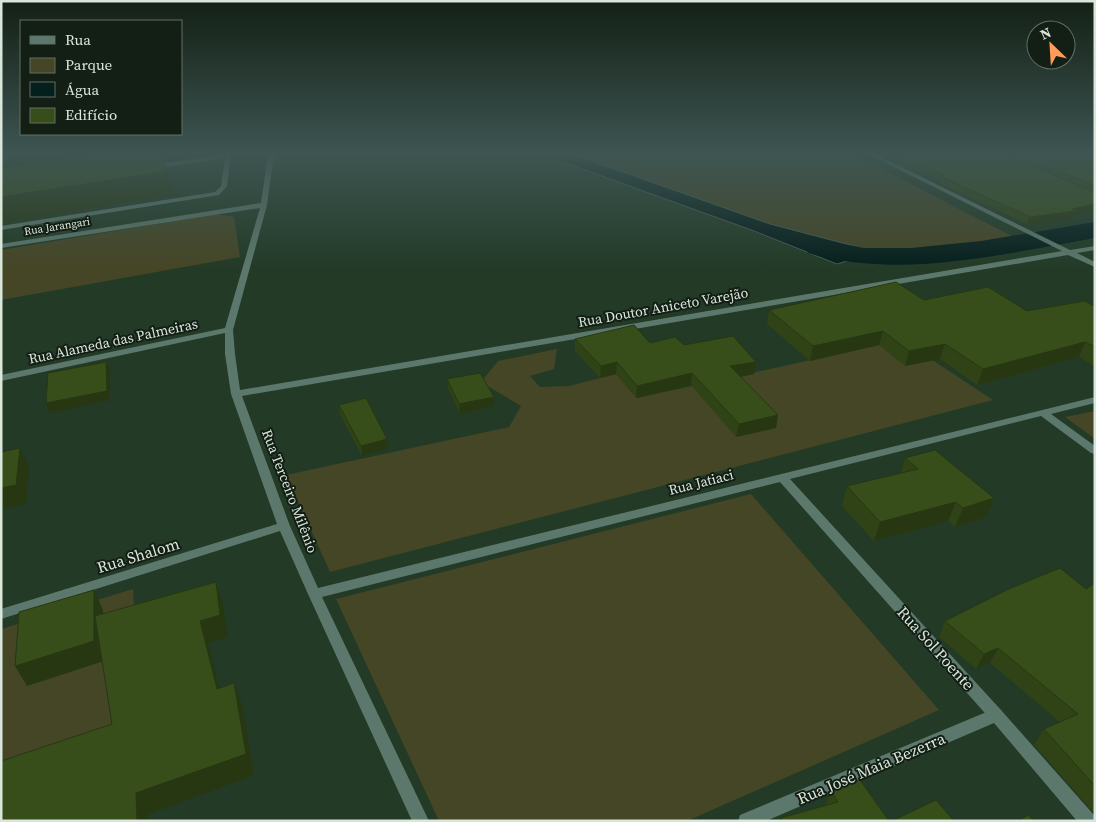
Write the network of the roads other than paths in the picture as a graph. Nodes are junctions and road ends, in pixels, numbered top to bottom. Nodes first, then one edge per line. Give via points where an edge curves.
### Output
1 (219, 192) edge
2 (266, 192) edge
3 (950, 192) edge
4 (264, 205) junction
5 (1, 228) edge
6 (1, 246) edge
7 (1095, 248) edge
8 (1071, 252) junction
9 (1095, 265) edge
10 (230, 330) junction
11 (1, 378) edge
12 (236, 394) junction
13 (1095, 400) edge
14 (1042, 412) junction
15 (1095, 451) edge
16 (782, 477) junction
17 (284, 526) junction
18 (314, 594) junction
19 (1, 614) edge
20 (996, 715) junction
21 (421, 821) edge
22 (746, 821) edge
23 (1088, 821) edge

1 - 5 street, Rua Jarangari
2 - 4 street, Rua Terceiro Milênio
3 - 8 street
4 - 6 street, Rua Jarangari
4 - 10 street, Rua Terceiro Milênio
7 - 8 street, Rua Doutor Aniceto Varejão
8 - 9 street
8 - 12 street, Rua Doutor Aniceto Varejão
10 - 11 street, Rua Alameda das Palmeiras
10 - 12 street, Rua Terceiro Milênio
12 - 17 street, Rua Terceiro Milênio
13 - 14 street, Rua Jatiaci
14 - 15 street
14 - 16 street, Rua Jatiaci
16 - 18 street, Rua Jatiaci
16 - 20 street, Rua Sol Poente
17 - 18 street, Rua Terceiro Milênio
17 - 19 street, Rua Shalom
18 - 21 street, Rua Terceiro Milênio
20 - 22 street, Rua José Maia Bezerra
20 - 23 street, Rua Sol Poente

